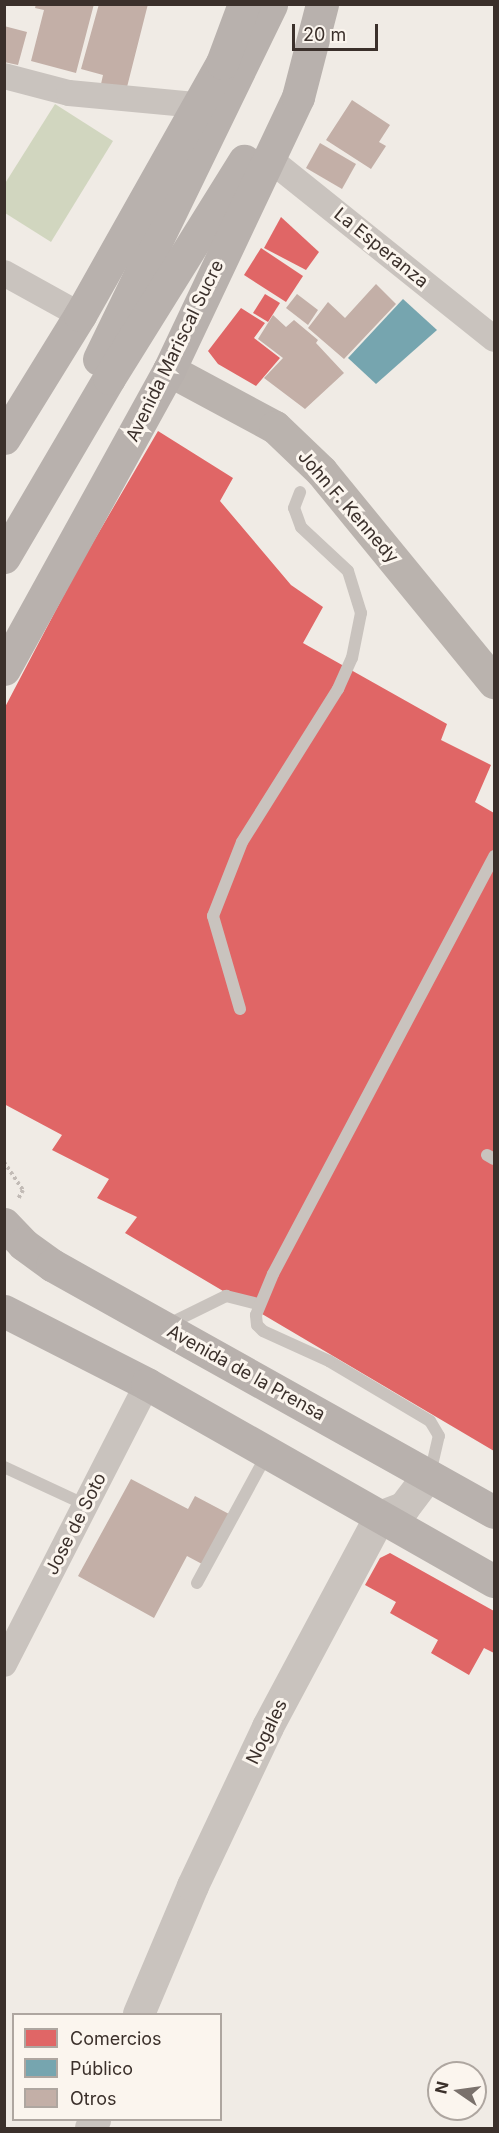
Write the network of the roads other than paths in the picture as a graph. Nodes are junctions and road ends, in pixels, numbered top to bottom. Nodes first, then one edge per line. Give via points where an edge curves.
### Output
1 (244, 4) edge
2 (271, 4) edge
3 (319, 13) edge
4 (4, 76) edge
5 (197, 105) junction
6 (267, 157) junction
7 (4, 273) edge
8 (80, 315) junction
9 (495, 339) edge
10 (169, 370) junction
11 (4, 438) edge
12 (308, 484) junction
13 (4, 527) edge
14 (4, 557) edge
15 (4, 669) edge
16 (495, 682) edge
17 (495, 856) edge
18 (240, 1009) dead end
19 (9, 1215) edge
20 (258, 1304) junction
21 (4, 1311) edge
22 (164, 1326) junction
23 (147, 1384) junction
24 (267, 1453) junction
25 (4, 1467) edge
26 (429, 1475) junction
27 (86, 1505) junction
28 (495, 1512) edge
29 (380, 1517) junction
30 (495, 1581) edge
31 (197, 1583) dead end
32 (4, 1664) edge
33 (139, 2013) edge

1 - 5 main road via 222,63
2 - 13 main road via 88,380
3 - 6 main road, Avenida Mariscal Sucre via 298,97
3 - 14 main road, Avenida Mariscal Sucre via 232,184 109,378
4 - 5 street via 69,93
5 - 8 main road
6 - 9 street, La Esperanza
6 - 10 main road, Avenida Mariscal Sucre
7 - 8 street
8 - 11 main road
10 - 12 main road, John F. Kennedy via 275,426
10 - 15 main road, Avenida Mariscal Sucre
12 - 16 main road, John F. Kennedy
12 - 18 lane via 294,508 301,527 348,571 362,613 351,658 338,689 242,842 213,916
17 - 20 lane
19 - 22 main road, Avenida de la Prensa via 23,1244 52,1265
20 - 22 lane via 226,1296
20 - 26 lane via 257,1325 263,1331 329,1361 436,1426 438,1450
21 - 23 main road
22 - 26 main road, Avenida de la Prensa
23 - 24 main road
23 - 27 street, Jose de Soto
24 - 29 main road
24 - 31 lane
25 - 27 lane
26 - 28 main road, Avenida de la Prensa
26 - 29 street via 404,1508
27 - 32 street, Jose de Soto
29 - 30 main road
29 - 33 street, Nogales via 263,1738 193,1886

